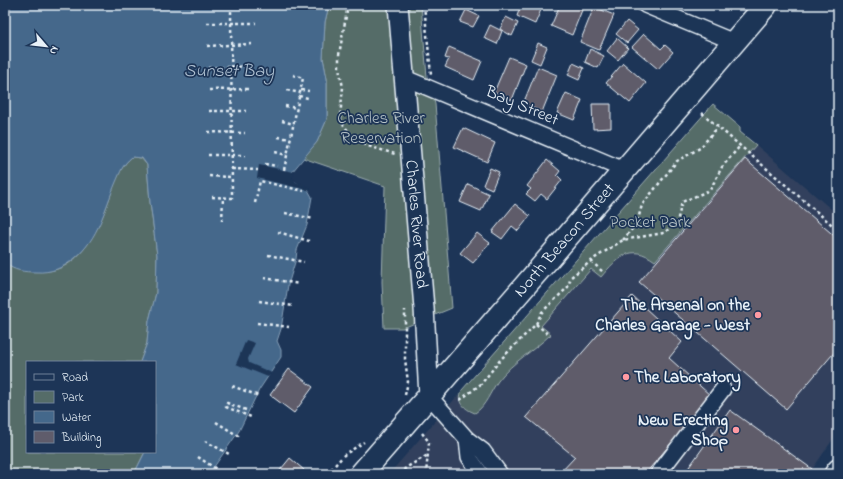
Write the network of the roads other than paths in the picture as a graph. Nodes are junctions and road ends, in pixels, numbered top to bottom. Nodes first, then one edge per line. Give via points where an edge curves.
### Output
1 (398, 5) edge
2 (645, 5) edge
3 (766, 5) edge
4 (734, 42) junction
5 (405, 78) junction
6 (624, 170) junction
7 (723, 389) dead end
8 (429, 396) junction
9 (468, 439) junction
10 (838, 470) edge
11 (361, 474) edge
12 (481, 474) edge
13 (500, 474) edge
14 (658, 474) edge
15 (835, 474) edge

1 - 5 street, Charles River Road
2 - 4 street
3 - 4 main road, North Beacon Street
4 - 6 main road, North Beacon Street
5 - 6 street, Bay Street
5 - 8 street, Charles River Road
6 - 8 main road, North Beacon Street
7 - 14 street
8 - 9 street
8 - 11 main road, North Beacon Street
9 - 12 street via 469,457
9 - 13 street via 484,451
10 - 15 main road

